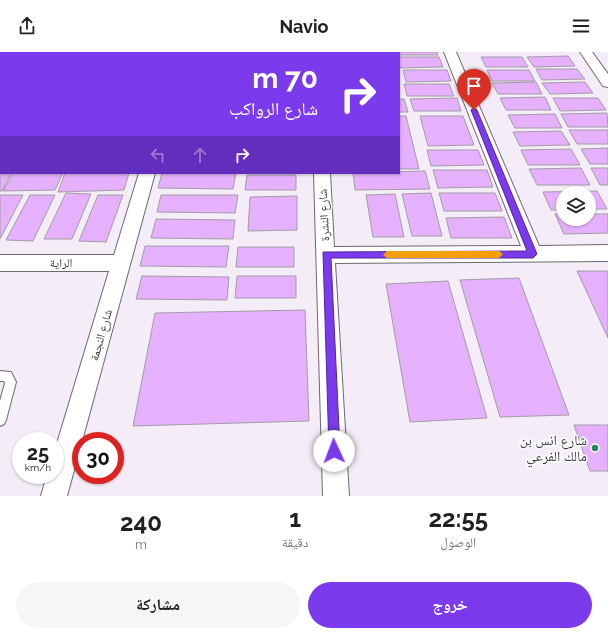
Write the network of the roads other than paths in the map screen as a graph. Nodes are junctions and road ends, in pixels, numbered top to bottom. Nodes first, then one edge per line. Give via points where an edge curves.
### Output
1 (450, 52) edge
2 (586, 52) edge
3 (594, 64) junction
4 (608, 64) edge
5 (608, 83) edge
6 (148, 174) edge
7 (322, 174) edge
8 (608, 253) edge
9 (533, 254) junction
10 (326, 255) junction
11 (0, 263) edge
12 (122, 263) junction
13 (0, 376) edge
14 (0, 420) edge
15 (54, 496) edge
16 (336, 496) edge

1 - 9 street
2 - 3 street
3 - 4 street
3 - 5 street
6 - 12 street, شارع النجمة
7 - 10 street, شارع النشرة
8 - 9 street
9 - 10 street
10 - 16 street, شارع النشرة
11 - 12 street, الراية
12 - 15 street, شارع النجمة
13 - 14 lane via 7,376 11,382

